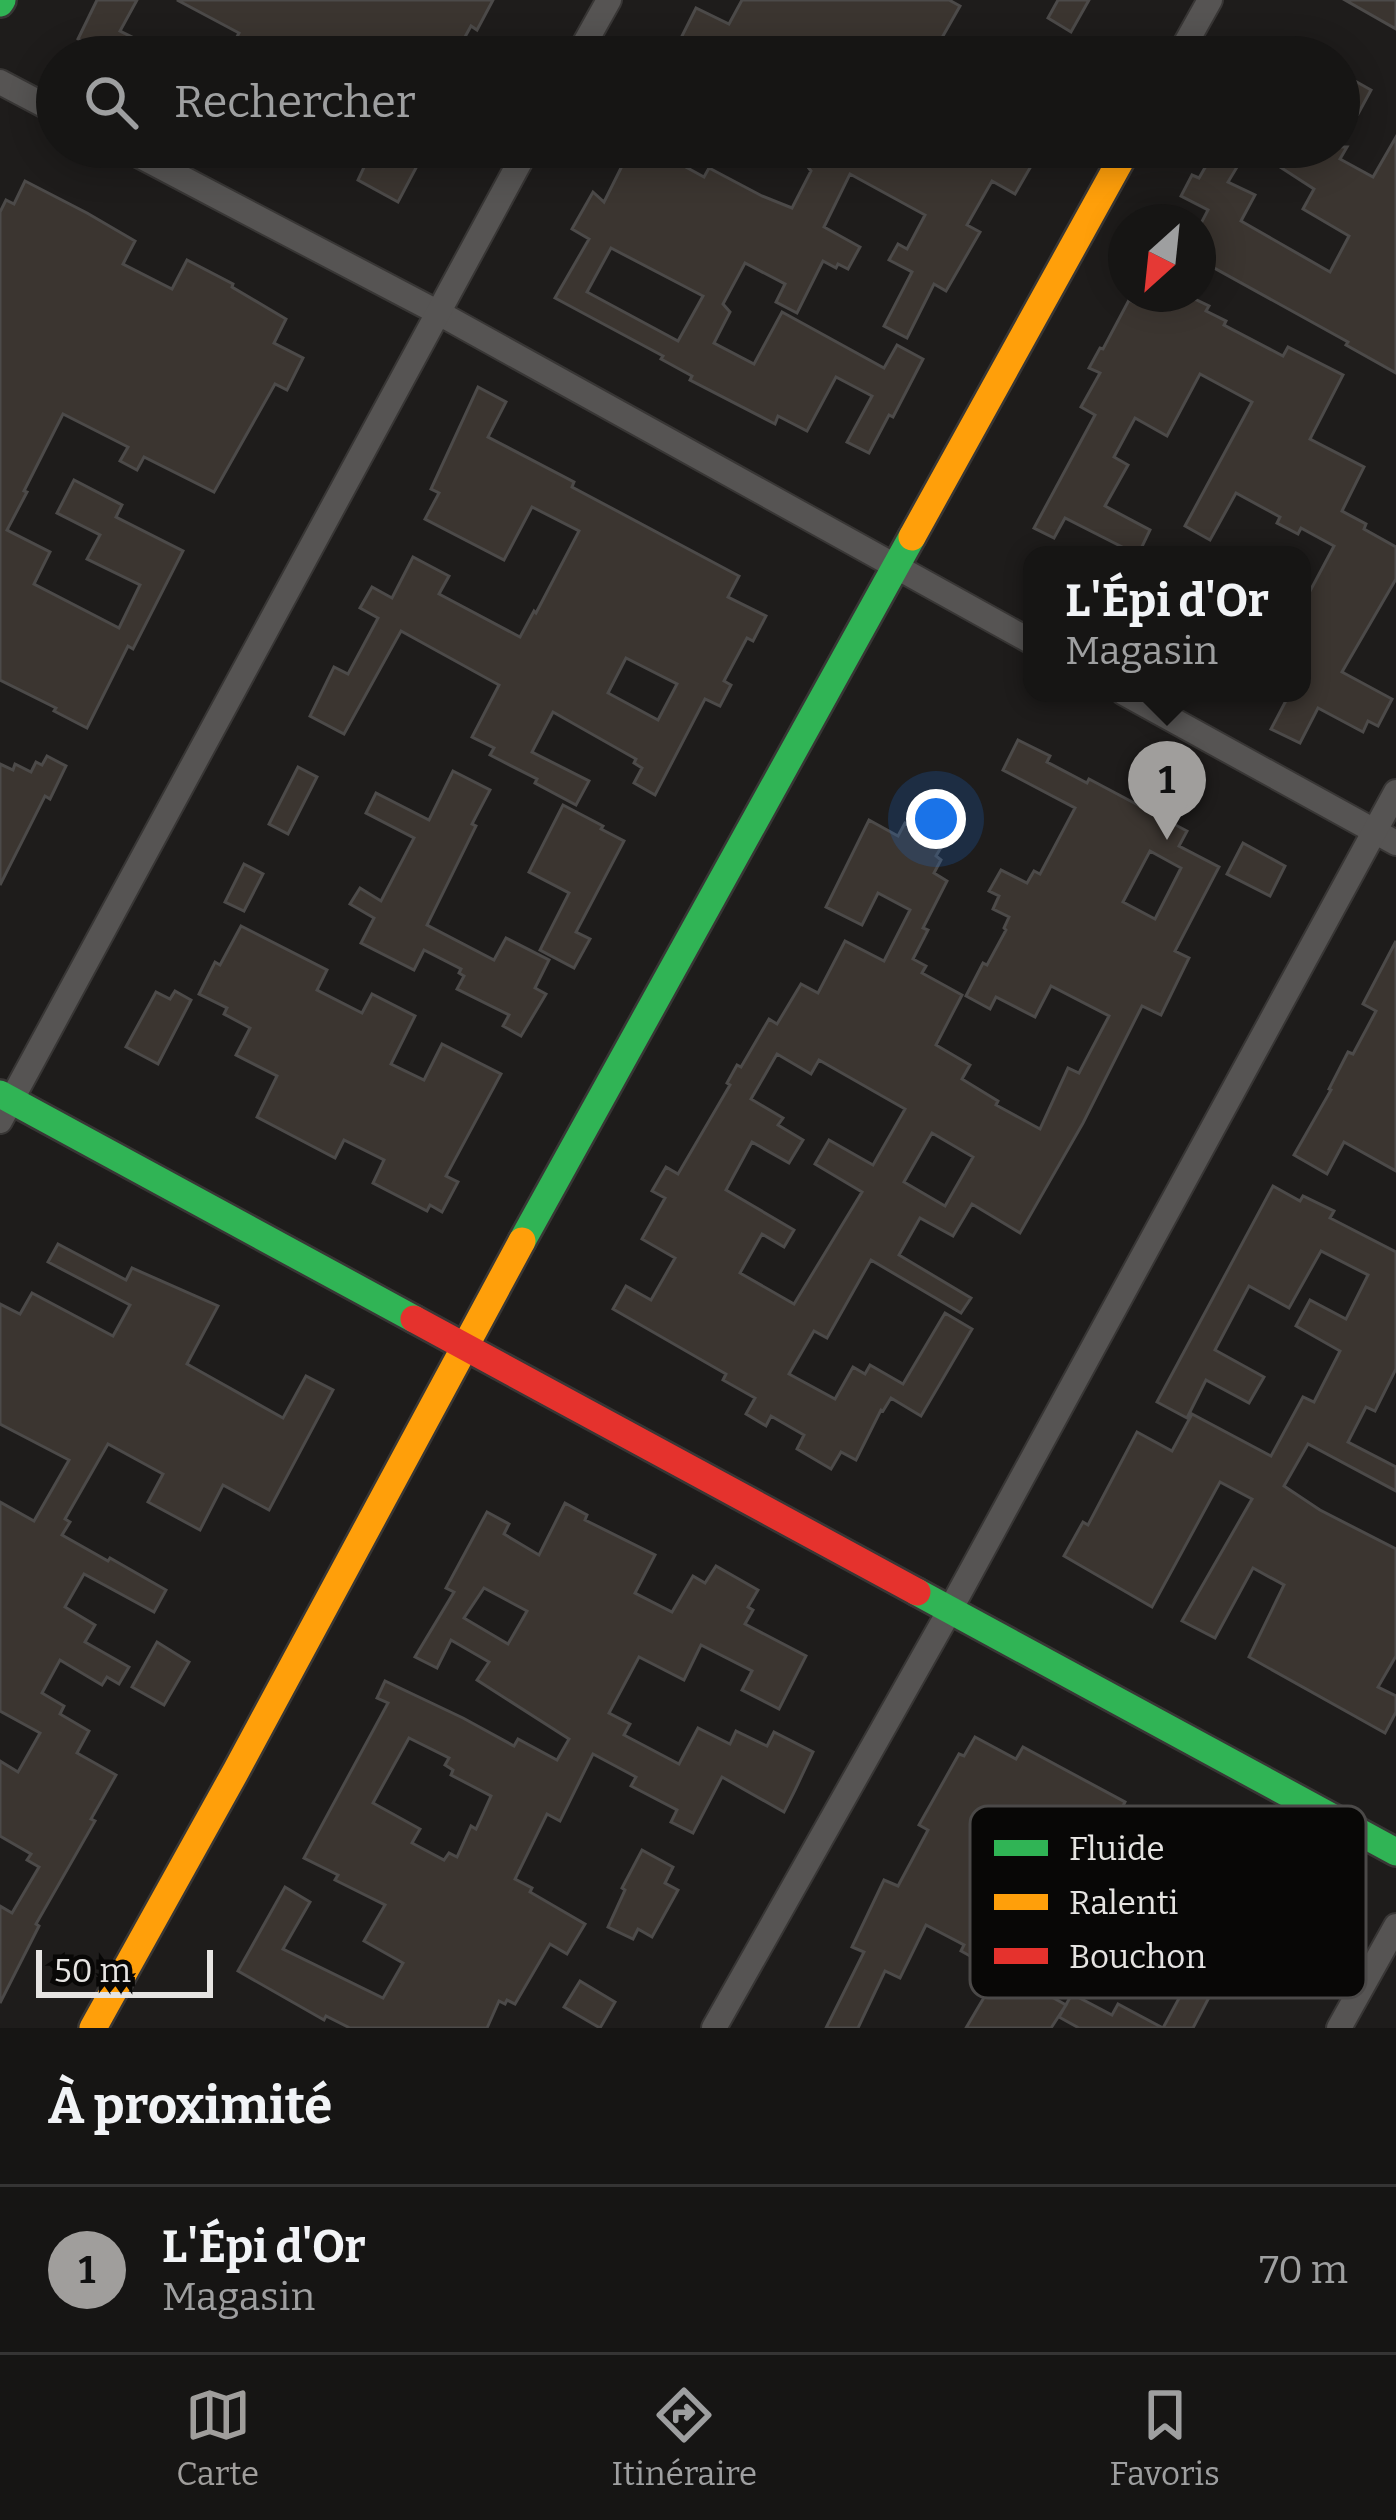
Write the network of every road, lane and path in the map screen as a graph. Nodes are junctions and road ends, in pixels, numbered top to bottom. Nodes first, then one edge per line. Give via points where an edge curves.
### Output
1 (609, 0) edge
2 (1210, 0) edge
3 (589, 36) edge
4 (1190, 36) edge
5 (0, 82) edge
6 (36, 101) edge
7 (163, 168) edge
8 (516, 168) edge
9 (1116, 168) edge
10 (437, 312) junction
11 (894, 566) junction
12 (1023, 637) edge
13 (1140, 702) edge
14 (1396, 792) edge
15 (1385, 838) edge
16 (4, 1105) edge
17 (464, 1346) junction
18 (950, 1610) junction
19 (1311, 1806) edge
20 (1366, 1836) edge
21 (1396, 1852) edge
22 (1396, 1926) edge
23 (1366, 1980) edge
24 (1356, 1998) edge
25 (93, 2028) edge
26 (714, 2028) edge
27 (1339, 2028) edge

1 - 3 street
2 - 4 street
5 - 6 street
7 - 10 street
8 - 10 street
9 - 11 street
10 - 11 street
10 - 16 street
11 - 12 street
11 - 17 street
13 - 15 street
14 - 15 street
15 - 18 street
16 - 17 street
17 - 18 street
17 - 25 street
18 - 19 street
18 - 26 street
20 - 21 street
22 - 23 street
24 - 27 street

